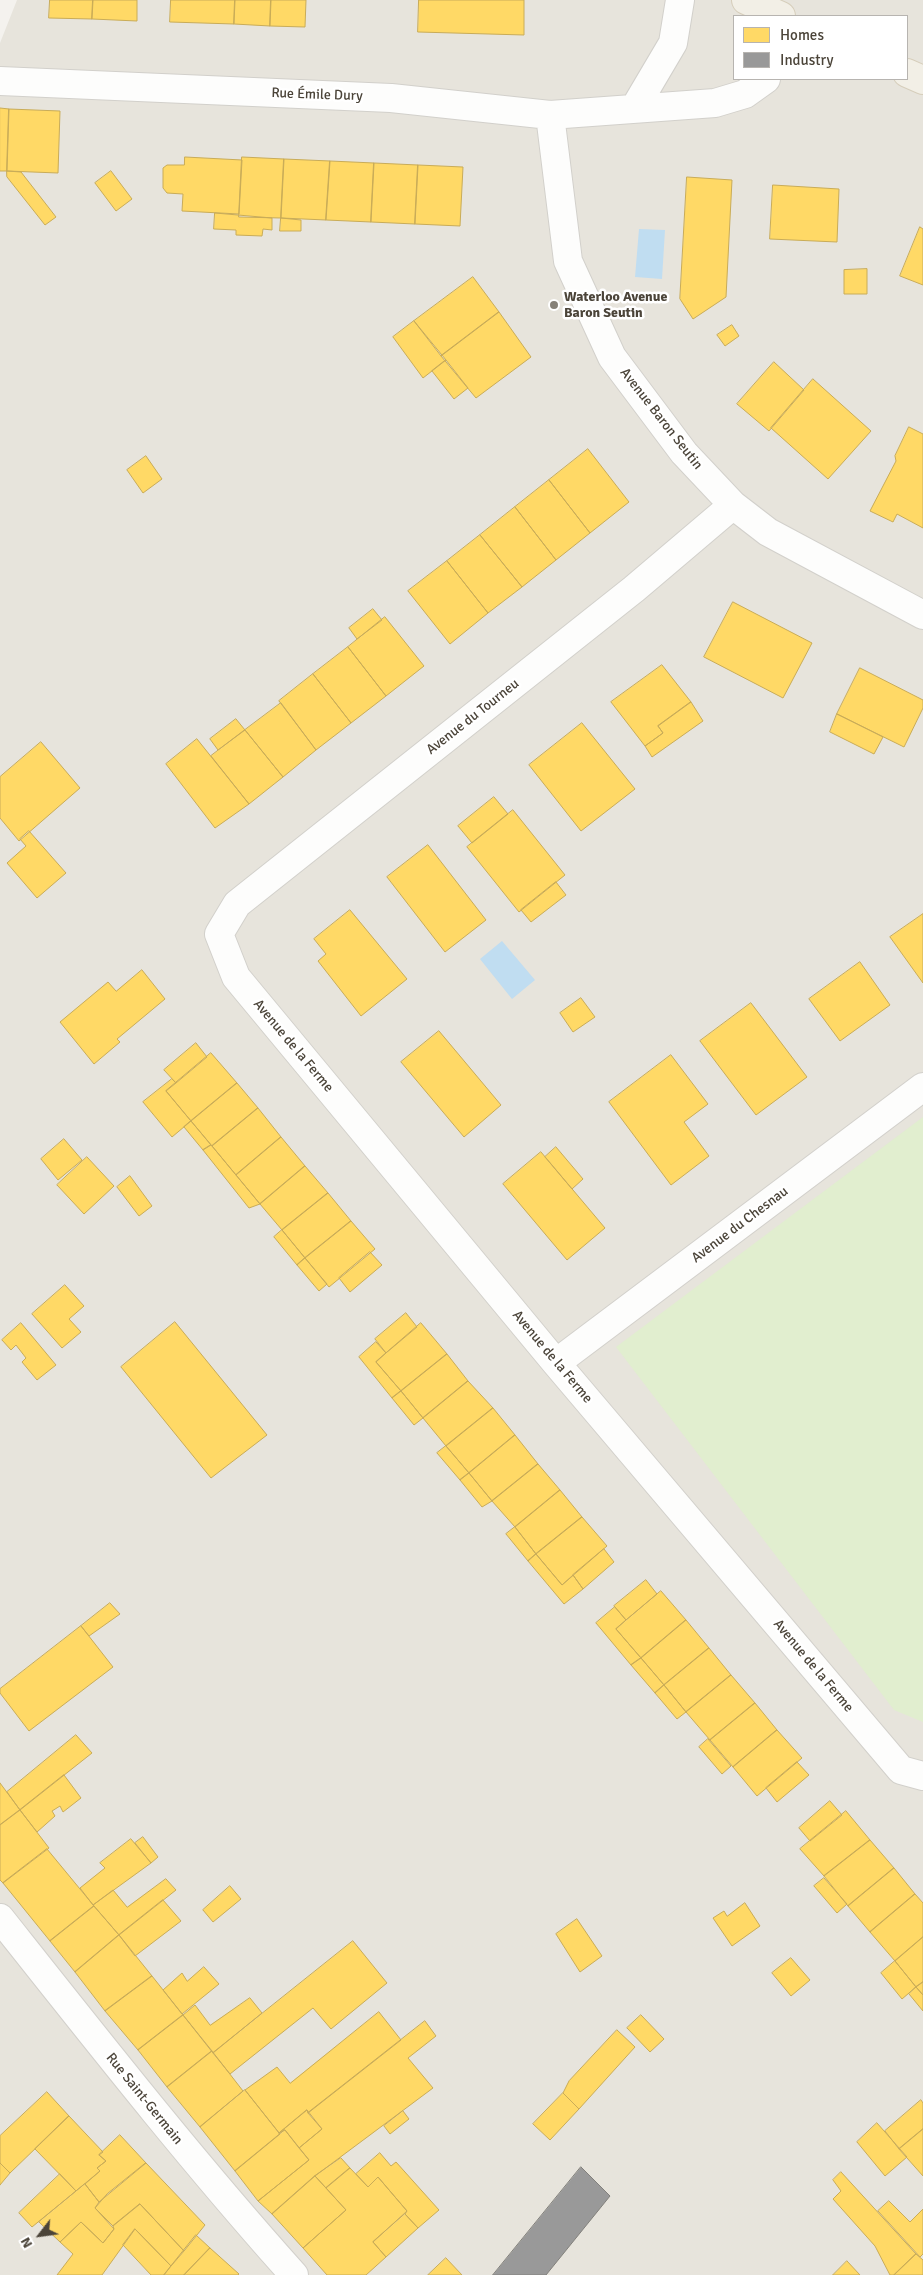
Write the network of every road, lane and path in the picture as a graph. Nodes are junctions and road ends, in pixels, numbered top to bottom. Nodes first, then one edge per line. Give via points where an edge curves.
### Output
1 (680, 0) edge
2 (746, 0) edge
3 (779, 15) edge
4 (908, 73) edge
5 (765, 80) edge
6 (923, 80) edge
7 (0, 81) edge
8 (634, 109) junction
9 (550, 115) junction
10 (732, 505) junction
11 (923, 615) edge
12 (219, 934) joint
13 (923, 1087) edge
14 (556, 1363) junction
15 (912, 1773) edge
16 (923, 1798) edge
17 (0, 1918) edge
18 (294, 2275) edge

1 - 8 street via 673,43
2 - 3 main road
4 - 6 main road
5 - 8 street, Rue Émile Dury via 745,94 715,103
7 - 9 street, Rue Émile Dury via 391,98
8 - 9 street, Rue Émile Dury
9 - 10 street, Avenue Baron Seutin via 568,261 612,356 684,453
10 - 11 street, Avenue Baron Seutin via 768,532
10 - 12 street, Avenue du Tourneu via 634,589 238,904
12 - 14 street, Avenue de la Ferme via 236,977
13 - 14 street, Avenue du Chesnau
14 - 15 street, Avenue de la Ferme
15 - 16 street, Avenue de la Ferme
17 - 18 street, Rue Saint-Germain via 154,2111

